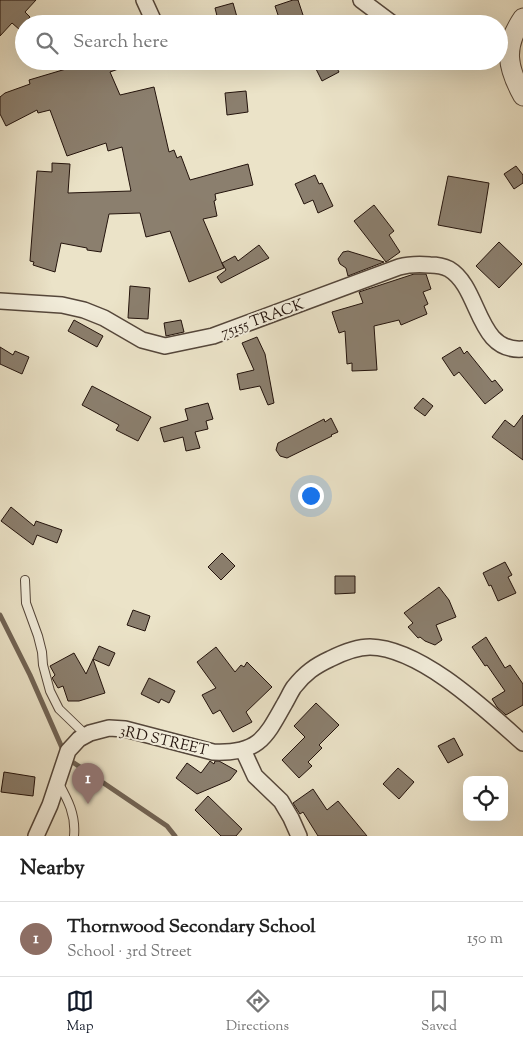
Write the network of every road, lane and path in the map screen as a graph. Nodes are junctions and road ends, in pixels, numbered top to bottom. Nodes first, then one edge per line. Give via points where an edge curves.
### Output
1 (144, 0) edge
2 (361, 0) edge
3 (151, 15) edge
4 (380, 15) edge
5 (523, 18) edge
6 (508, 40) edge
7 (508, 56) edge
8 (523, 96) edge
9 (0, 300) edge
10 (523, 349) edge
11 (25, 580) dead end
12 (86, 735) junction
13 (523, 743) edge
14 (243, 750) junction
15 (58, 781) junction
16 (36, 836) edge
17 (74, 836) edge
18 (299, 836) edge

1 - 3 street
2 - 4 street
5 - 6 street
7 - 8 street via 512,76
9 - 10 street, 75155 TRACK via 62,305 95,314 142,340 165,346 213,336 412,263 449,269 469,293 485,328 497,342 508,348
11 - 12 lane via 26,603 38,636 50,690 59,709
12 - 14 street, 3RD STREET via 109,728 125,729 213,752
12 - 15 street, 3RD STREET via 68,751
13 - 14 street, 3RD STREET via 471,698 424,665 393,652 370,647 342,653 313,668 294,687 268,733
14 - 18 street via 255,776 281,802
15 - 16 street, 3RD STREET
15 - 17 lane via 72,809 76,824

